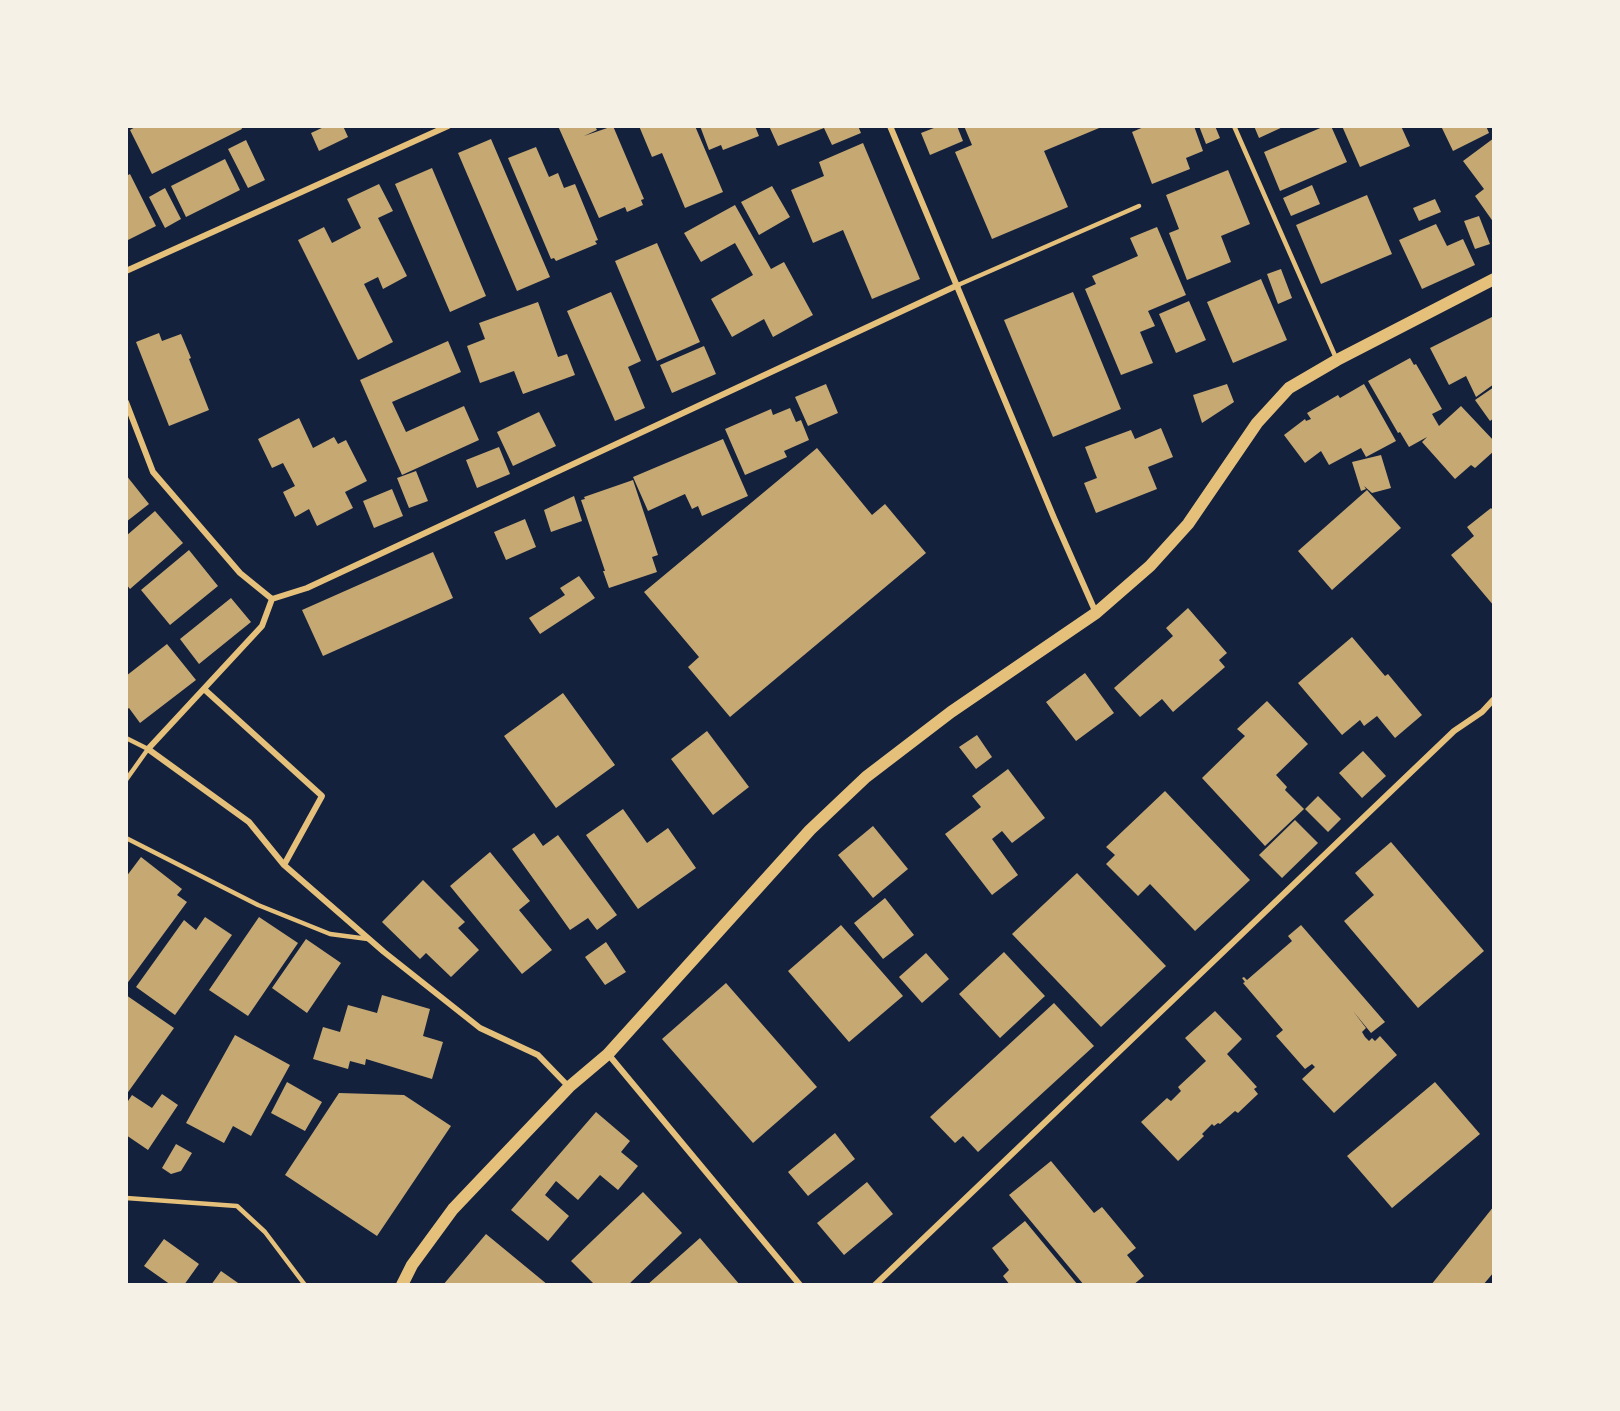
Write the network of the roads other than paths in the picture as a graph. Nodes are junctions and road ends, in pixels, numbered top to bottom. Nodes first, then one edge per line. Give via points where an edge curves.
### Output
1 (448, 126) edge
2 (890, 126) edge
3 (1234, 126) edge
4 (1139, 206) dead end
5 (126, 271) edge
6 (1494, 279) edge
7 (958, 285) junction
8 (1337, 360) junction
9 (126, 402) edge
10 (272, 599) junction
11 (1096, 613) junction
12 (204, 689) junction
13 (1494, 699) edge
14 (126, 738) edge
15 (148, 749) junction
16 (126, 780) edge
17 (126, 837) edge
18 (284, 865) junction
19 (370, 939) junction
20 (608, 1054) junction
21 (570, 1087) junction
22 (126, 1198) edge
23 (305, 1285) edge
24 (402, 1285) edge
25 (800, 1285) edge
26 (875, 1285) edge

1 - 5 street
2 - 7 street
3 - 8 lane
4 - 7 lane
6 - 8 main road
7 - 10 street via 318,583
7 - 11 street
8 - 11 main road via 1289,388 1257,423 1188,524 1150,566
9 - 10 street via 153,472 240,573
10 - 12 street via 262,626
11 - 20 main road via 951,712 866,777 810,830
12 - 15 street
12 - 18 street via 321,796
13 - 26 street via 1454,731
14 - 15 lane
15 - 16 lane
15 - 18 street via 249,822
17 - 19 lane via 258,906 330,934
18 - 19 street
19 - 21 street via 480,1028 538,1055
20 - 21 main road
20 - 25 street
21 - 24 main road via 453,1209
22 - 23 lane via 237,1206 265,1232

